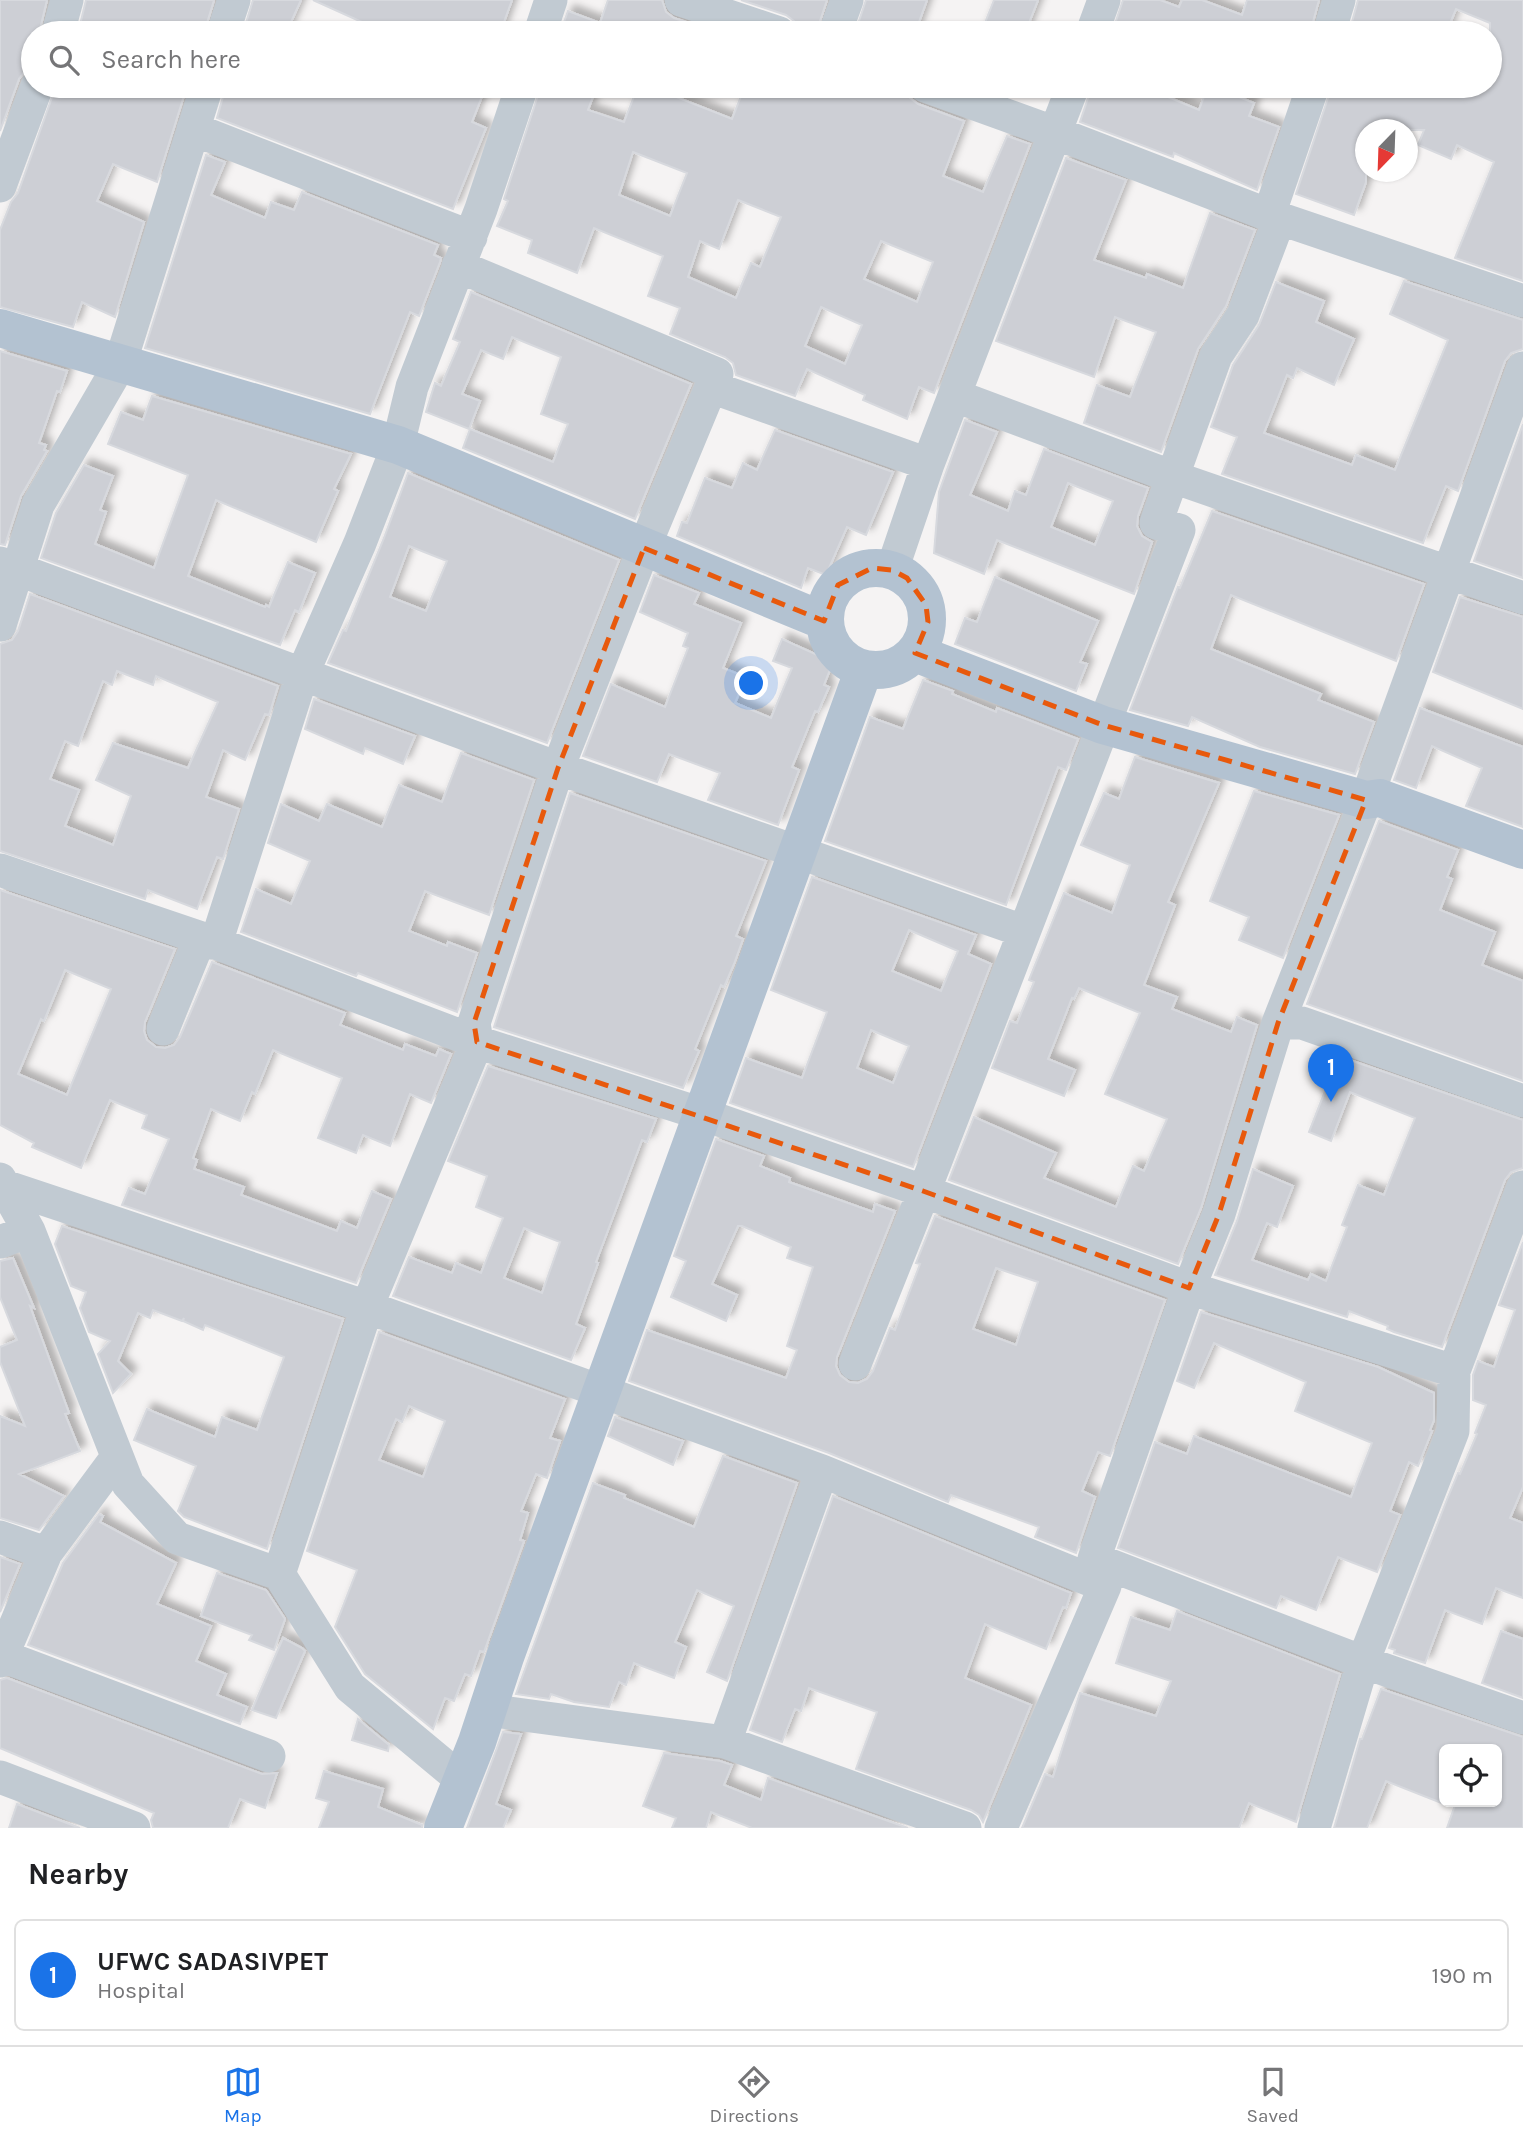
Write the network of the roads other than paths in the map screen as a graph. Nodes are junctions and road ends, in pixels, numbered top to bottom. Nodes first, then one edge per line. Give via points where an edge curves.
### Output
1 (67, 0) edge
2 (234, 0) edge
3 (551, 0) edge
4 (681, 0) edge
5 (847, 0) edge
6 (1104, 0) edge
7 (1339, 0) edge
8 (61, 21) edge
9 (227, 21) edge
10 (544, 21) edge
11 (743, 21) edge
12 (839, 21) edge
13 (1096, 21) edge
14 (1333, 21) edge
15 (33, 98) edge
16 (203, 98) edge
17 (519, 98) edge
18 (958, 98) edge
19 (1069, 98) edge
20 (1309, 98) edge
21 (193, 129) junction
22 (1056, 133) junction
23 (0, 186) edge
24 (1269, 215) junction
25 (464, 251) junction
26 (1523, 301) edge
27 (0, 328) edge
28 (120, 364) junction
29 (1523, 368) edge
30 (711, 387) junction
31 (956, 396) junction
32 (398, 445) junction
33 (928, 464) junction
34 (1172, 477) junction
35 (644, 548) junction
36 (9, 566) edge
37 (892, 570) junction
38 (1449, 571) junction
39 (1523, 597) edge
40 (824, 621) junction
41 (0, 625) edge
42 (915, 653) junction
43 (864, 669) junction
44 (302, 676) junction
45 (1103, 725) junction
46 (558, 768) junction
47 (1366, 800) junction
48 (1523, 850) edge
49 (799, 852) junction
50 (0, 870) edge
51 (1023, 931) junction
52 (216, 943) junction
53 (1278, 1023) junction
54 (163, 1029) dead end
55 (477, 1042) junction
56 (1523, 1101) edge
57 (702, 1114) junction
58 (2, 1183) edge
59 (1523, 1187) edge
60 (923, 1191) junction
61 (15, 1237) edge
62 (1189, 1288) junction
63 (367, 1307) junction
64 (855, 1364) dead end
65 (1454, 1371) junction
66 (603, 1391) junction
67 (117, 1457) junction
68 (822, 1471) junction
69 (0, 1537) edge
70 (46, 1553) junction
71 (1100, 1573) junction
72 (279, 1574) junction
73 (1, 1658) edge
74 (1363, 1662) junction
75 (488, 1710) junction
76 (1523, 1718) edge
77 (725, 1742) junction
78 (269, 1756) dead end
79 (0, 1777) edge
80 (463, 1781) junction
81 (134, 1828) edge
82 (443, 1828) edge
83 (965, 1828) edge
84 (1001, 1828) edge
85 (1314, 1828) edge

1 - 8 street
2 - 9 street
3 - 10 street
4 - 11 street
5 - 12 street
6 - 13 street
7 - 14 street
15 - 23 street
16 - 21 street
17 - 25 street
18 - 22 street
19 - 22 street
20 - 24 street
21 - 25 street
21 - 28 street
22 - 24 street
22 - 31 street
24 - 26 street
24 - 34 street via 1276,228 1243,315 1216,356
25 - 30 street via 717,374
25 - 32 street via 412,387
27 - 28 main road
28 - 32 main road
28 - 36 street via 37,505
29 - 38 street
30 - 33 street
30 - 35 street
31 - 33 street
31 - 34 street
32 - 35 main road
32 - 44 street
33 - 37 street
34 - 38 street
34 - 45 street via 1156,523 1179,530
35 - 40 main road
35 - 46 street
36 - 41 street
36 - 44 street
37 - 40 main road via 872,568 853,573 838,585
37 - 42 main road via 919,590 926,605 928,622
38 - 39 street
38 - 47 street
40 - 43 main road via 836,652
42 - 43 main road via 901,665 883,671
42 - 45 main road
43 - 49 main road
44 - 46 street
44 - 52 street
45 - 47 main road
45 - 51 street
46 - 49 street
46 - 55 street via 474,1023
47 - 48 main road via 1380,799
47 - 53 street
49 - 51 street
49 - 57 main road
50 - 52 street
51 - 60 street
52 - 54 street via 198,943
52 - 55 street
53 - 56 street via 1302,1023
53 - 62 street via 1219,1214
55 - 57 street
55 - 63 street
57 - 60 street
57 - 66 main road
58 - 61 street
58 - 63 street
59 - 65 street
60 - 62 street
60 - 64 street
61 - 67 street
62 - 65 street
62 - 71 street
63 - 66 street
63 - 72 street
65 - 74 street via 1453,1431
66 - 68 street
66 - 75 main road
67 - 70 street
67 - 72 street via 128,1484 177,1538
68 - 71 street
68 - 77 street
69 - 70 street
70 - 73 street
71 - 74 street
71 - 84 street
72 - 80 street via 350,1687
73 - 78 street
74 - 76 street
74 - 85 street
75 - 77 street
75 - 80 main road
77 - 83 street
79 - 81 street
80 - 82 main road

